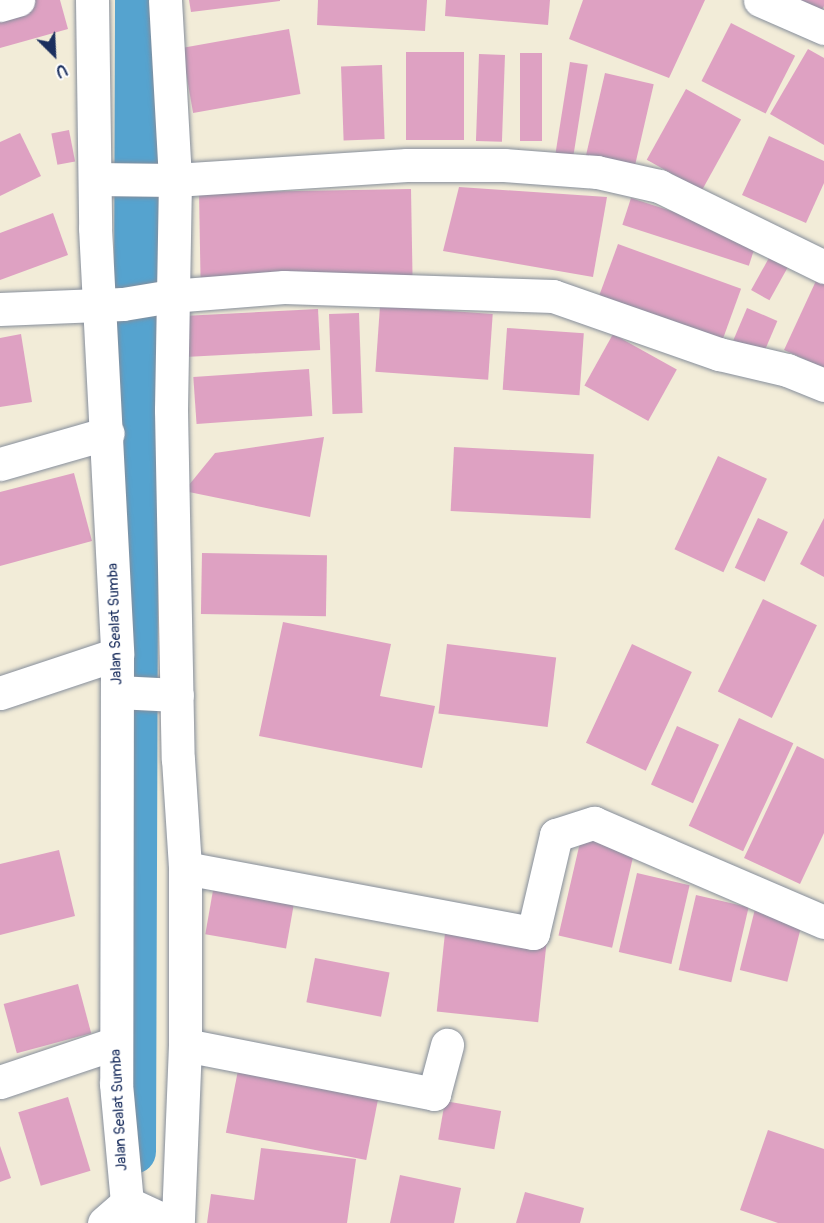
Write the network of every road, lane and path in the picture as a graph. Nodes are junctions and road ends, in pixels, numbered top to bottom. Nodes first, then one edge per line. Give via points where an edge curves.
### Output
1 (18, 0) edge
2 (92, 0) edge
3 (165, 0) edge
4 (760, 0) edge
5 (0, 5) edge
6 (824, 28) edge
7 (102, 178) junction
8 (166, 180) junction
9 (824, 267) edge
10 (167, 297) junction
11 (112, 304) junction
12 (0, 309) edge
13 (824, 385) edge
14 (108, 433) junction
15 (0, 464) edge
16 (117, 654) junction
17 (117, 692) junction
18 (0, 693) edge
19 (177, 695) junction
20 (185, 868) junction
21 (824, 922) edge
22 (116, 1043) junction
23 (185, 1045) junction
24 (447, 1045) dead end
25 (0, 1082) edge
26 (115, 1213) edge
27 (172, 1222) edge

1 - 5 street
2 - 7 street, Jalan Sealat Sumba
3 - 8 street
4 - 6 street
7 - 8 street
7 - 11 street, Jalan Sealat Sumba
8 - 9 street via 406,165 504,165 597,172 659,186
8 - 10 street
10 - 11 street
10 - 13 street via 284,287 553,296 719,354 787,370
10 - 19 street
11 - 12 street
11 - 14 street, Jalan Sealat Sumba
14 - 15 street
14 - 16 street, Jalan Sealat Sumba
16 - 17 street, Jalan Sealat Sumba
16 - 18 street
17 - 19 street
17 - 22 street, Jalan Sealat Sumba
19 - 20 street
20 - 21 street via 533,933 556,835 594,823
20 - 23 street
22 - 25 street
22 - 26 street, Jalan Sealat Sumba via 120,1159
23 - 24 street via 434,1094
23 - 27 street
26 - 27 street, Jalan Sealat Sumba

